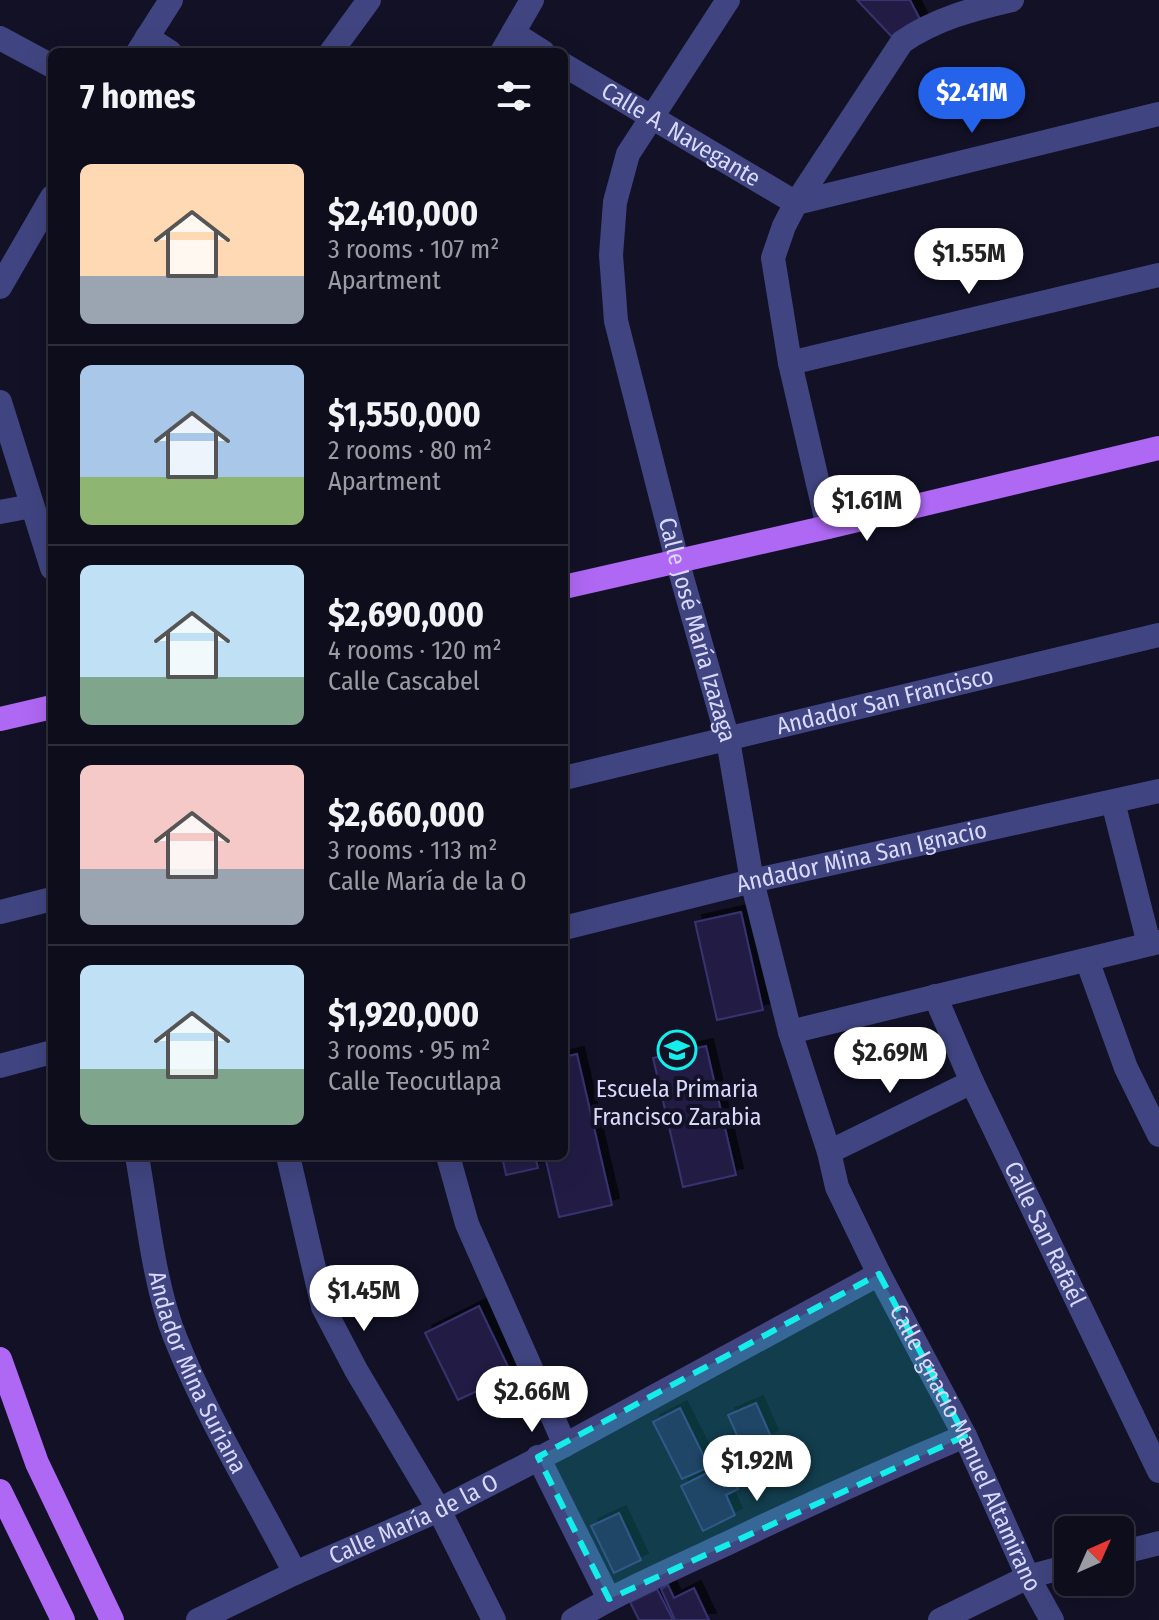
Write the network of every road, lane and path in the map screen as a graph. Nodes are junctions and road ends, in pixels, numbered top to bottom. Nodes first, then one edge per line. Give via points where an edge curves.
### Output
1 (171, 0) edge
2 (369, 0) edge
3 (532, 0) edge
4 (728, 0) edge
5 (1012, 0) edge
6 (0, 38) edge
7 (508, 43) edge
8 (142, 44) edge
9 (334, 48) edge
10 (527, 48) edge
11 (48, 64) edge
12 (568, 67) edge
13 (1159, 114) edge
14 (650, 118) junction
15 (796, 203) junction
16 (48, 204) edge
17 (1159, 275) edge
18 (0, 287) edge
19 (790, 363) junction
20 (0, 402) edge
21 (1159, 448) edge
22 (32, 506) junction
23 (0, 512) edge
24 (828, 527) junction
25 (48, 550) edge
26 (677, 560) junction
27 (568, 586) edge
28 (1159, 635) edge
29 (48, 708) edge
30 (0, 719) edge
31 (728, 740) junction
32 (568, 777) edge
33 (1159, 791) edge
34 (1113, 802) junction
35 (752, 881) junction
36 (48, 900) edge
37 (0, 912) edge
38 (568, 927) edge
39 (1154, 943) edge
40 (1087, 960) junction
41 (935, 996) junction
42 (790, 1032) junction
43 (48, 1053) edge
44 (0, 1066) edge
45 (972, 1082) junction
46 (1159, 1135) edge
47 (829, 1152) junction
48 (138, 1160) edge
49 (289, 1160) edge
50 (449, 1160) edge
51 (879, 1274) junction
52 (0, 1359) edge
53 (965, 1436) junction
54 (565, 1445) junction
55 (538, 1457) junction
56 (1159, 1471) edge
57 (0, 1491) edge
58 (439, 1510) junction
59 (1159, 1543) edge
60 (1134, 1549) edge
61 (1054, 1570) edge
62 (295, 1573) junction
63 (1028, 1577) junction
64 (609, 1599) junction
65 (63, 1620) edge
66 (112, 1620) edge
67 (198, 1620) edge
68 (494, 1620) edge
69 (573, 1620) edge
70 (940, 1620) edge
71 (1052, 1620) edge

1 - 8 street
2 - 9 street
3 - 7 street
4 - 14 street, Calle José María Izazaga
5 - 15 street via 966,11 902,42
6 - 11 street
7 - 10 street
12 - 14 street, Calle A. Navegante
13 - 15 street
14 - 15 street, Calle A. Navegante
14 - 26 street, Calle José María Izazaga via 628,154 615,202 611,255 616,321
15 - 19 street via 773,258
16 - 18 street
17 - 19 street
19 - 24 street
20 - 22 street
21 - 24 main road
22 - 23 street
22 - 25 street
24 - 26 main road
26 - 27 main road
26 - 31 street, Calle José María Izazaga
28 - 31 street, Andador San Francisco
29 - 30 main road
31 - 32 street, Andador San Francisco
31 - 35 street, Calle José María Izazaga
33 - 34 street, Andador Mina San Ignacio
34 - 35 street, Andador Mina San Ignacio
34 - 39 street
35 - 38 street, Andador Mina San Ignacio
35 - 42 street, Calle José María Izazaga
36 - 37 street
39 - 40 street
40 - 41 street
40 - 46 street via 1126,1068
41 - 42 street
41 - 45 street, Calle San Rafaél
42 - 47 street, Calle José María Izazaga
43 - 44 street
45 - 47 street
45 - 56 street, Calle San Rafaél
47 - 51 street, Calle José María Izazaga via 837,1187
48 - 62 street, Andador Mina Suriana via 155,1264 174,1335
49 - 58 street via 323,1307
50 - 54 street via 467,1224
51 - 53 street, Calle Ignacio Manuel Altamirano
51 - 54 street, Calle María de la O
52 - 66 main road via 37,1463
53 - 63 street, Calle Ignacio Manuel Altamirano
53 - 64 street
54 - 55 street, Calle María de la O
55 - 58 street, Calle María de la O
55 - 64 street
57 - 65 main road
58 - 62 street, Calle María de la O
58 - 68 street
59 - 60 street
61 - 63 street
62 - 67 street, Calle María de la O
63 - 70 street
63 - 71 street, Calle Ignacio Manuel Altamirano
64 - 69 street

